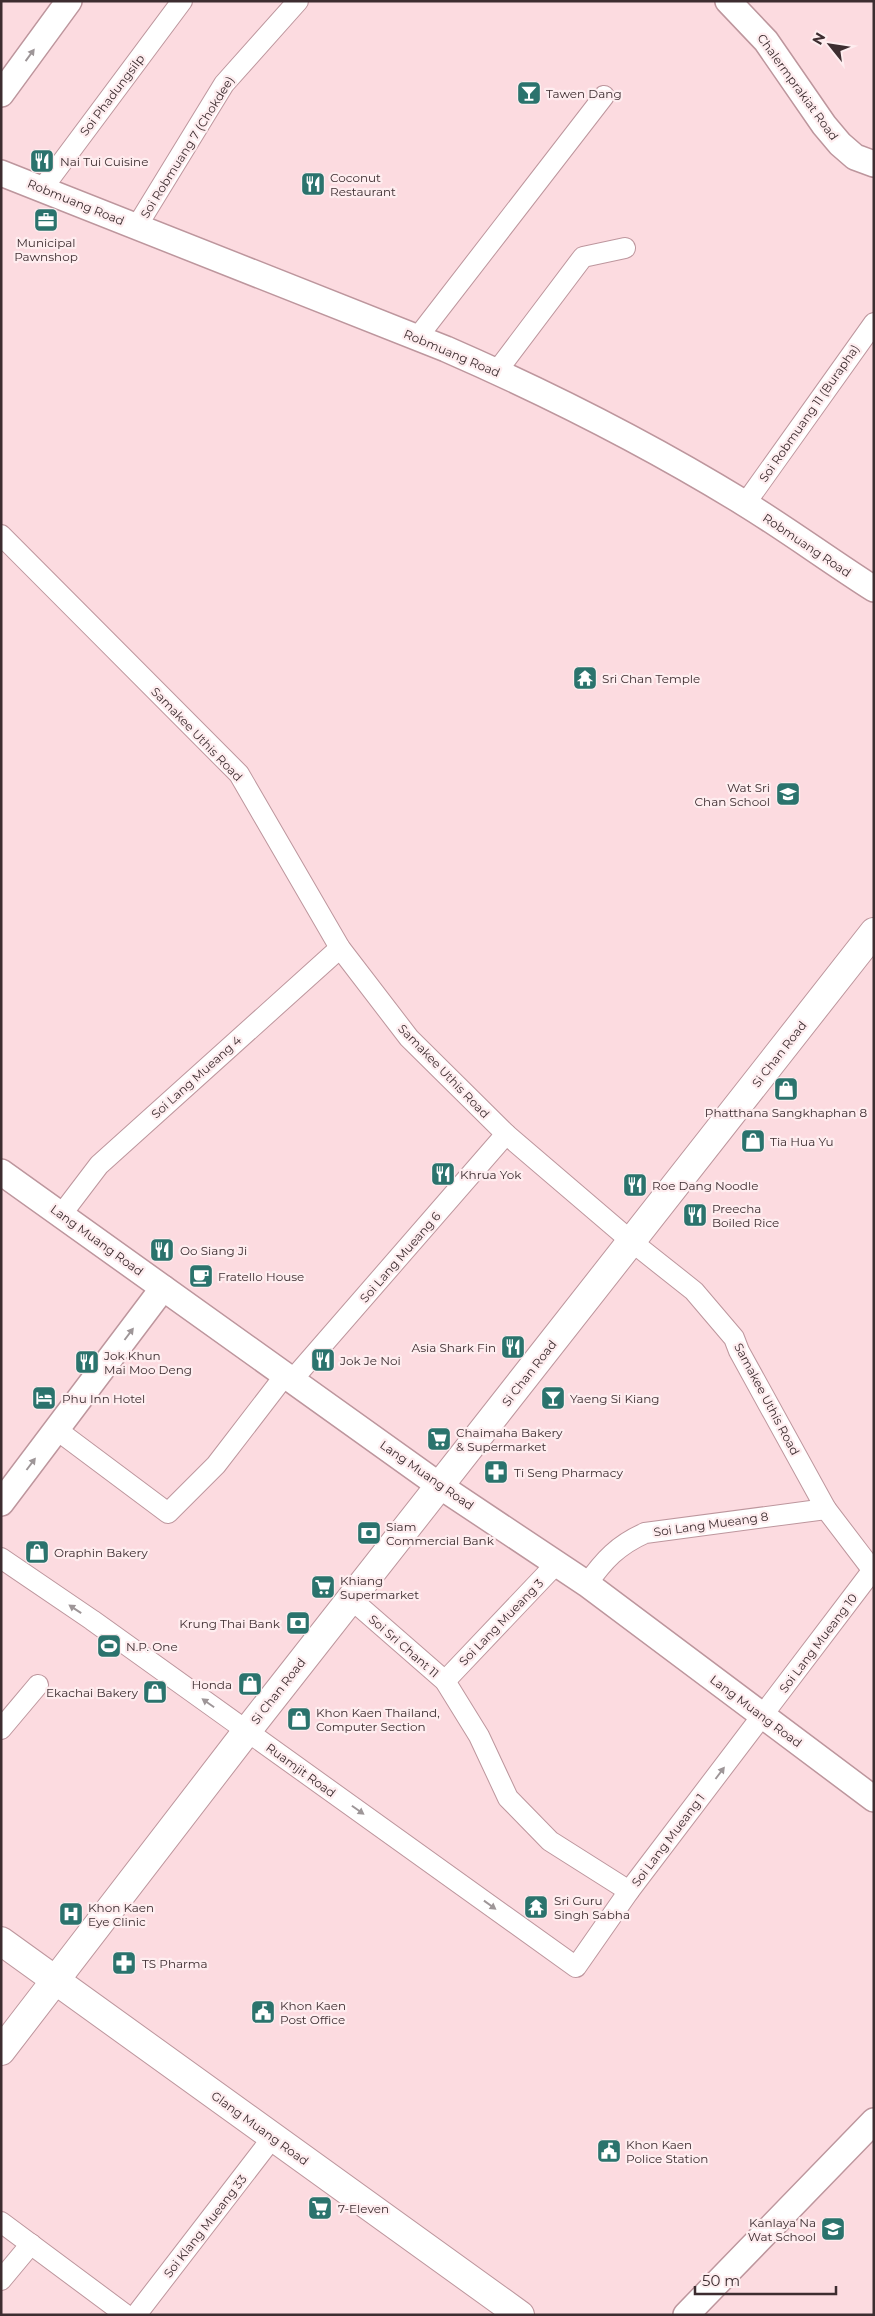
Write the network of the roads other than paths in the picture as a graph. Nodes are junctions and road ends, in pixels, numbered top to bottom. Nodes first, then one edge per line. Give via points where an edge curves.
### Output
1 (68, 1) edge
2 (182, 1) edge
3 (298, 1) edge
4 (728, 1) edge
5 (1, 94) edge
6 (604, 96) dead end
7 (874, 164) edge
8 (1, 173) edge
9 (42, 189) junction
10 (137, 226) junction
11 (625, 248) dead end
12 (874, 323) edge
13 (417, 338) junction
14 (496, 371) junction
15 (745, 504) junction
16 (1, 535) edge
17 (874, 589) edge
18 (874, 932) edge
19 (340, 948) junction
20 (506, 1134) junction
21 (1, 1172) edge
22 (61, 1215) junction
23 (632, 1241) junction
24 (163, 1288) junction
25 (290, 1377) junction
26 (57, 1430) junction
27 (440, 1486) junction
28 (1, 1503) edge
29 (826, 1508) junction
30 (1, 1558) edge
31 (557, 1563) junction
32 (873, 1571) edge
33 (587, 1584) junction
34 (351, 1599) junction
35 (445, 1681) junction
36 (38, 1685) dead end
37 (764, 1716) junction
38 (1, 1729) edge
39 (247, 1731) junction
40 (874, 1799) edge
41 (629, 1891) junction
42 (1, 1941) edge
43 (576, 1967) joint
44 (55, 1981) junction
45 (1, 2051) edge
46 (874, 2121) edge
47 (273, 2137) junction
48 (1, 2222) edge
49 (31, 2244) junction
50 (1, 2280) edge
51 (126, 2315) edge
52 (136, 2315) edge
53 (520, 2315) edge
54 (686, 2315) edge

5 -> 1 street
2 - 9 street, Soi Phadungsilp
3 - 10 street, Soi Robmuang 7 (Chokdee) via 224,84
4 - 7 street, Chalermprakiat Road via 766,41 840,144 854,157
6 - 13 street
8 - 9 street, Robmuang Road
9 - 10 street, Robmuang Road
10 - 13 street, Robmuang Road
11 - 14 street via 583,258
12 - 15 street, Soi Robmuang 11 (Burapha)
13 - 14 street, Robmuang Road
14 - 15 street, Robmuang Road via 606,424
15 - 17 street, Robmuang Road
16 - 19 street, Samakee Uthis Road via 239,774
18 - 23 main road, Si Chan Road
19 - 20 street, Samakee Uthis Road via 409,1038
19 - 22 street, Soi Lang Mueang 4 via 99,1165
20 - 23 street, Samakee Uthis Road
20 - 25 street, Soi Lang Mueang 6
21 - 22 street, Lang Muang Road
22 - 24 street, Lang Muang Road
23 - 27 main road, Si Chan Road
23 - 29 street, Samakee Uthis Road via 694,1291 734,1338
24 - 25 street, Lang Muang Road
26 -> 24 street
25 - 26 street, Soi Lang Mueang 6 via 216,1465 168,1513
25 - 27 street, Lang Muang Road
28 -> 26 street
27 - 31 street, Lang Muang Road
27 - 34 main road, Si Chan Road
29 - 32 street, Samakee Uthis Road
29 - 33 street, Soi Lang Mueang 8 via 645,1533 625,1542 601,1564
39 -> 30 street, Ruamjit Road
31 - 33 street, Lang Muang Road
31 - 35 street, Soi Lang Mueang 3
32 - 37 street, Soi Lang Mueang 10
33 - 37 street, Lang Muang Road
34 - 35 street, Soi Sri Chant 11
34 - 39 main road, Si Chan Road
35 - 41 street, Soi Sri Chant 11 via 479,1736 508,1798 550,1841
36 - 38 street
37 - 40 street, Lang Muang Road
41 -> 37 street, Soi Lang Mueang 1
39 -> 43 street, Ruamjit Road
39 - 44 main road, Si Chan Road
41 - 43 street, Soi Lang Mueang 1
42 - 44 main road, Glang Muang Road
44 - 45 main road, Si Chan Road
44 - 47 main road, Glang Muang Road
46 - 54 street
47 - 52 street, Soi Klang Mueang 33
47 - 53 main road, Glang Muang Road
48 - 49 street
49 - 50 street
49 - 51 street

